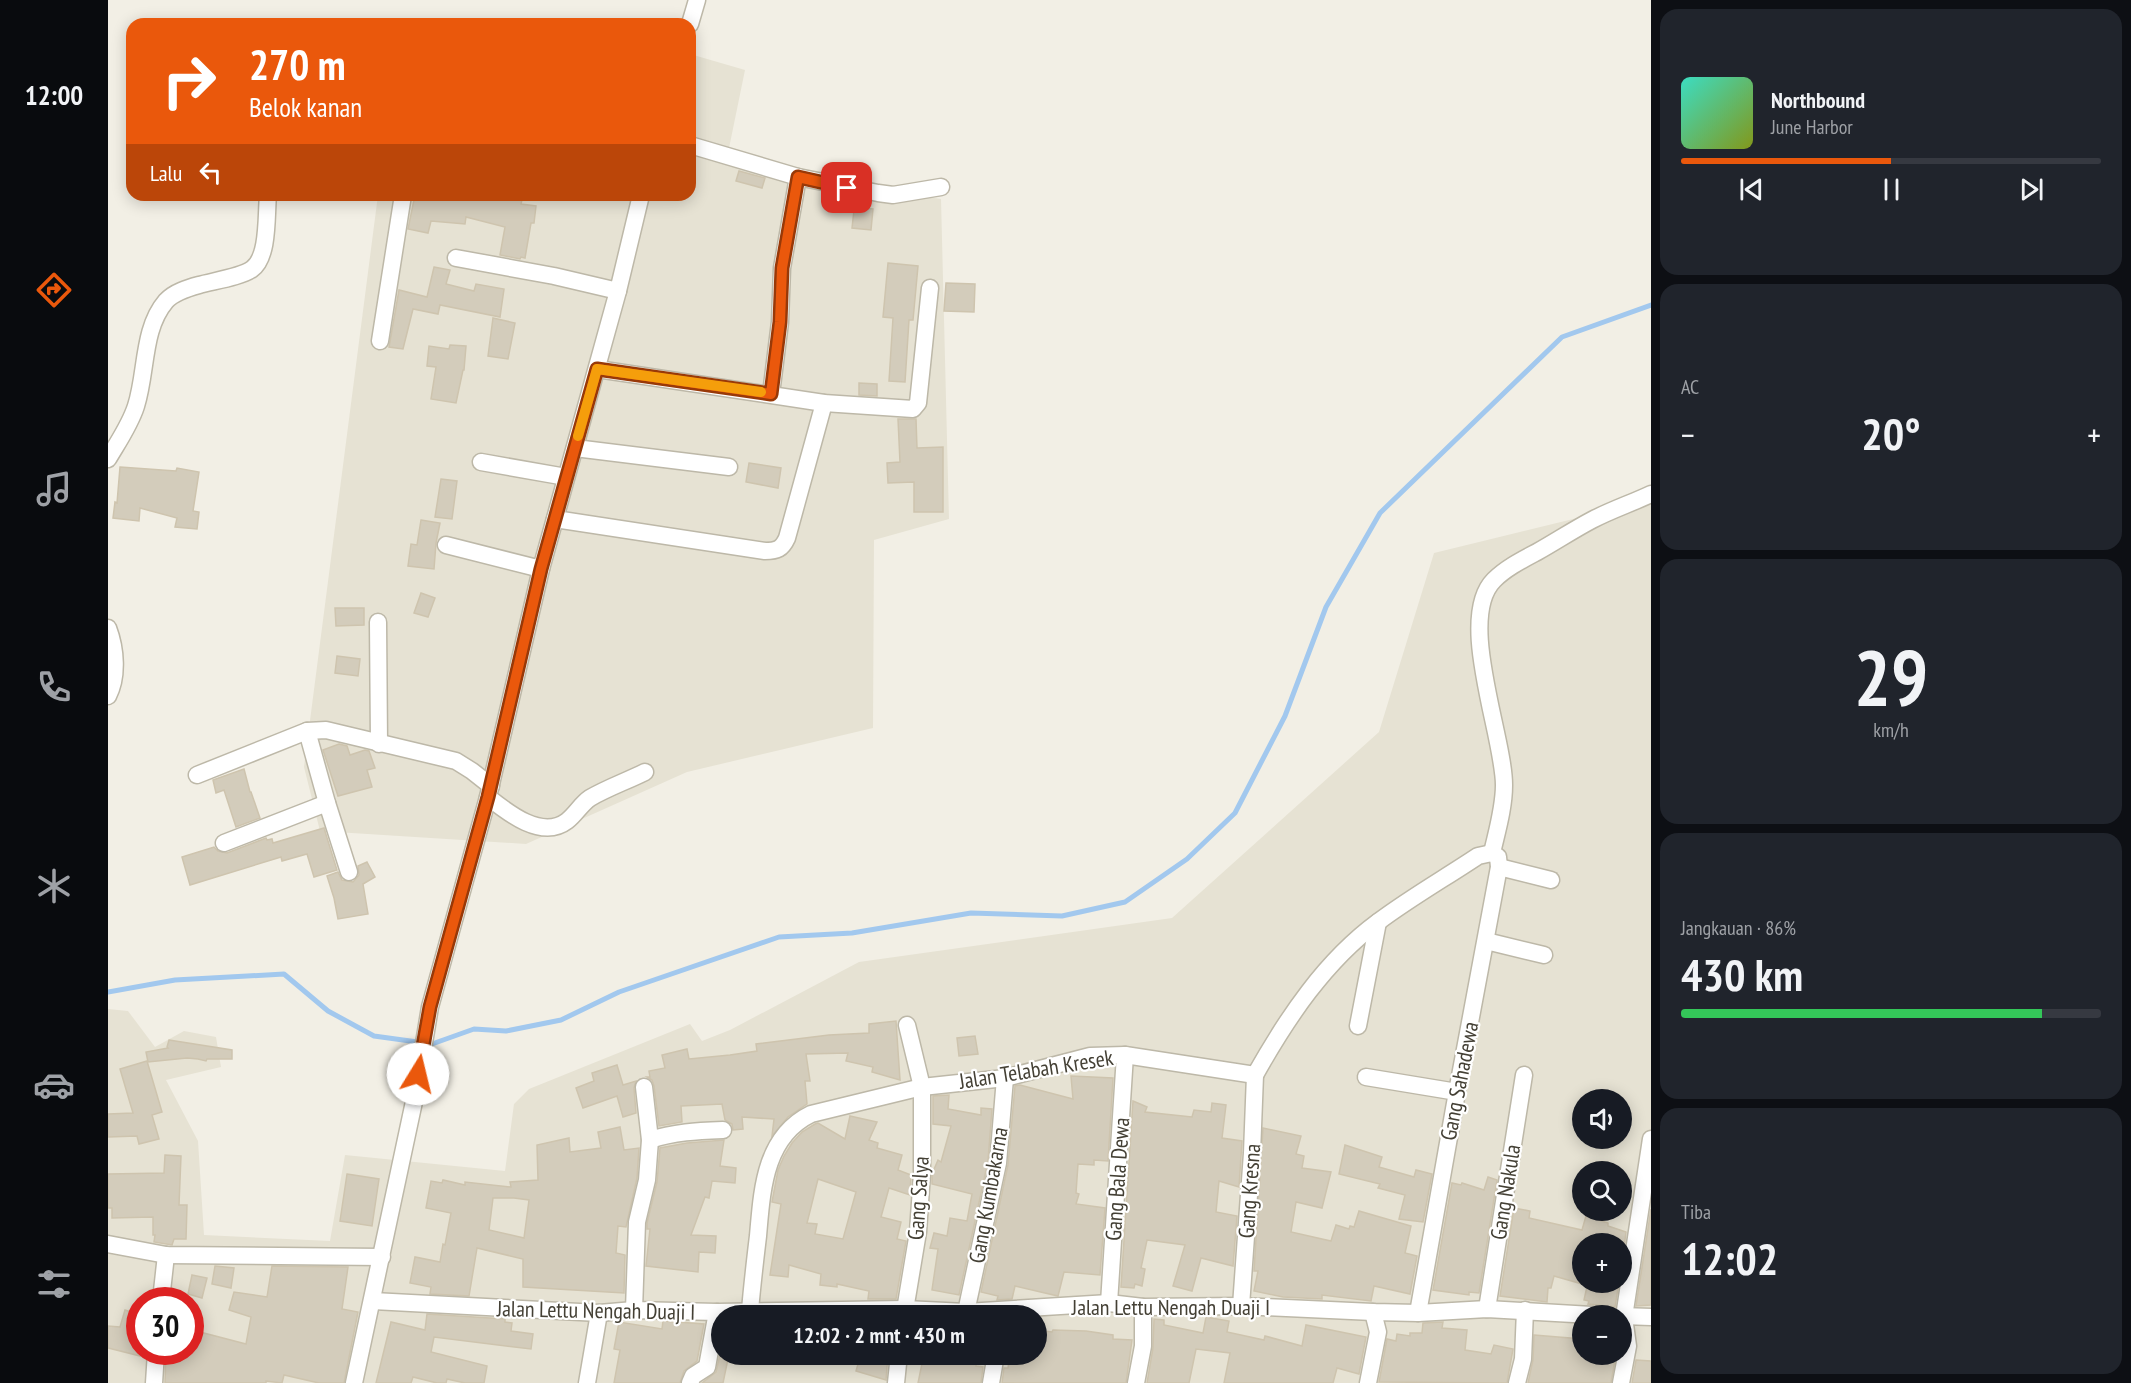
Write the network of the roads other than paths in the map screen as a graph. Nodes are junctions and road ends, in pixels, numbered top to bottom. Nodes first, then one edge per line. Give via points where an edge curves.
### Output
1 (697, 0) edge
2 (692, 18) edge
3 (696, 147) edge
4 (798, 177) junction
5 (941, 187) dead end
6 (268, 201) edge
7 (402, 201) edge
8 (640, 201) edge
9 (456, 258) dead end
10 (930, 288) dead end
11 (618, 291) junction
12 (380, 341) dead end
13 (597, 369) junction
14 (771, 394) junction
15 (824, 403) junction
16 (575, 448) junction
17 (108, 459) edge
18 (481, 462) dead end
19 (729, 466) dead end
20 (566, 477) junction
21 (1651, 494) edge
22 (555, 519) junction
23 (446, 545) dead end
24 (541, 569) junction
25 (378, 622) dead end
26 (108, 628) edge
27 (108, 696) edge
28 (307, 731) junction
29 (379, 744) junction
30 (645, 772) dead end
31 (197, 775) dead end
32 (490, 792) junction
33 (327, 803) junction
34 (224, 843) dead end
35 (1496, 860) junction
36 (349, 872) dead end
37 (1551, 880) dead end
38 (1378, 922) junction
39 (1486, 941) junction
40 (1544, 955) dead end
41 (907, 1025) dead end
42 (1358, 1026) dead end
43 (1125, 1055) junction
44 (1255, 1075) junction
45 (1524, 1075) dead end
46 (1366, 1077) dead end
47 (1005, 1078) junction
48 (644, 1087) dead end
49 (922, 1087) junction
50 (1456, 1092) junction
51 (723, 1130) dead end
52 (1651, 1139) edge
53 (650, 1140) junction
54 (108, 1244) edge
55 (166, 1255) junction
56 (382, 1257) junction
57 (162, 1287) edge
58 (373, 1301) junction
59 (1109, 1303) junction
60 (751, 1305) edge
61 (905, 1305) edge
62 (968, 1305) edge
63 (1620, 1305) edge
64 (1241, 1306) junction
65 (1143, 1307) junction
66 (1047, 1309) edge
67 (1487, 1309) junction
68 (634, 1310) junction
69 (1525, 1310) junction
70 (599, 1312) junction
71 (711, 1312) edge
72 (1372, 1312) junction
73 (1418, 1313) junction
74 (1572, 1313) edge
75 (1632, 1316) edge
76 (1651, 1317) edge
77 (711, 1345) edge
78 (155, 1365) edge
79 (898, 1365) edge
80 (994, 1365) edge
81 (1624, 1365) edge
82 (154, 1383) edge
83 (354, 1383) edge
84 (587, 1383) edge
85 (690, 1383) edge
86 (896, 1383) edge
87 (991, 1383) edge
88 (1136, 1383) edge
89 (1368, 1383) edge
90 (1517, 1383) edge
91 (1621, 1383) edge

1 - 2 street
3 - 4 street
4 - 5 street via 893,195
4 - 14 street via 782,268
6 - 17 street via 264,249 251,270 190,288 167,299 161,308 153,322 136,404
7 - 12 street
8 - 11 street
9 - 11 street
10 - 15 street via 916,407 906,410
11 - 13 street
13 - 14 street
13 - 16 street
14 - 15 street
15 - 22 street via 787,538 778,550
16 - 19 street
16 - 20 street
18 - 20 street
20 - 22 street
21 - 35 street, Gang Sahadewa via 1593,519 1516,564 1485,592 1479,618 1485,686 1504,784
22 - 24 street
23 - 24 street
24 - 32 street
25 - 29 street
26 - 27 street via 114,668
28 - 29 street via 326,729
28 - 31 street
28 - 33 street
29 - 32 street via 456,761 472,771
30 - 32 street via 590,799 565,823 554,827 522,821 504,811
32 - 56 street via 430,1007
33 - 34 street
33 - 36 street
35 - 37 street
35 - 38 street via 1479,856
35 - 39 street, Gang Sahadewa
38 - 42 street
38 - 44 street via 1328,969 1290,1016
39 - 40 street
39 - 50 street, Gang Sahadewa
41 - 49 street, Gang Salya
43 - 44 street, Jalan Telabah Kresek
43 - 47 street, Jalan Telabah Kresek via 1090,1056
43 - 59 street, Gang Bala Dewa
44 - 64 street, Gang Kresna
45 - 67 street, Gang Nakula
46 - 50 street
47 - 49 street, Jalan Telabah Kresek
47 - 62 street, Gang Kumbakarna via 998,1163
48 - 53 street
49 - 60 street, Jalan Telabah Kresek via 811,1114 791,1127 764,1180
49 - 61 street, Gang Salya via 918,1232
50 - 73 street, Gang Sahadewa
51 - 53 street via 686,1131
52 - 63 street
53 - 68 street via 637,1222
54 - 55 street
55 - 56 street
55 - 57 street
56 - 58 street
58 - 70 street, Jalan Lettu Nengah Duaji I
58 - 83 street
59 - 65 street, Jalan Lettu Nengah Duaji I
59 - 66 street, Jalan Lettu Nengah Duaji I
64 - 65 street, Jalan Lettu Nengah Duaji I
64 - 72 street, Jalan Lettu Nengah Duaji I
65 - 88 street via 1143,1346
67 - 69 street, Jalan Lettu Nengah Duaji I
67 - 73 street, Jalan Lettu Nengah Duaji I
68 - 70 street, Jalan Lettu Nengah Duaji I
68 - 71 street, Jalan Lettu Nengah Duaji I
69 - 74 street, Jalan Lettu Nengah Duaji I
69 - 90 street via 1523,1359
70 - 84 street
72 - 73 street, Jalan Lettu Nengah Duaji I
72 - 89 street via 1378,1332
75 - 76 street, Jalan Lettu Nengah Duaji I
77 - 85 street via 707,1367 693,1376
78 - 82 street
79 - 86 street
80 - 87 street
81 - 91 street

